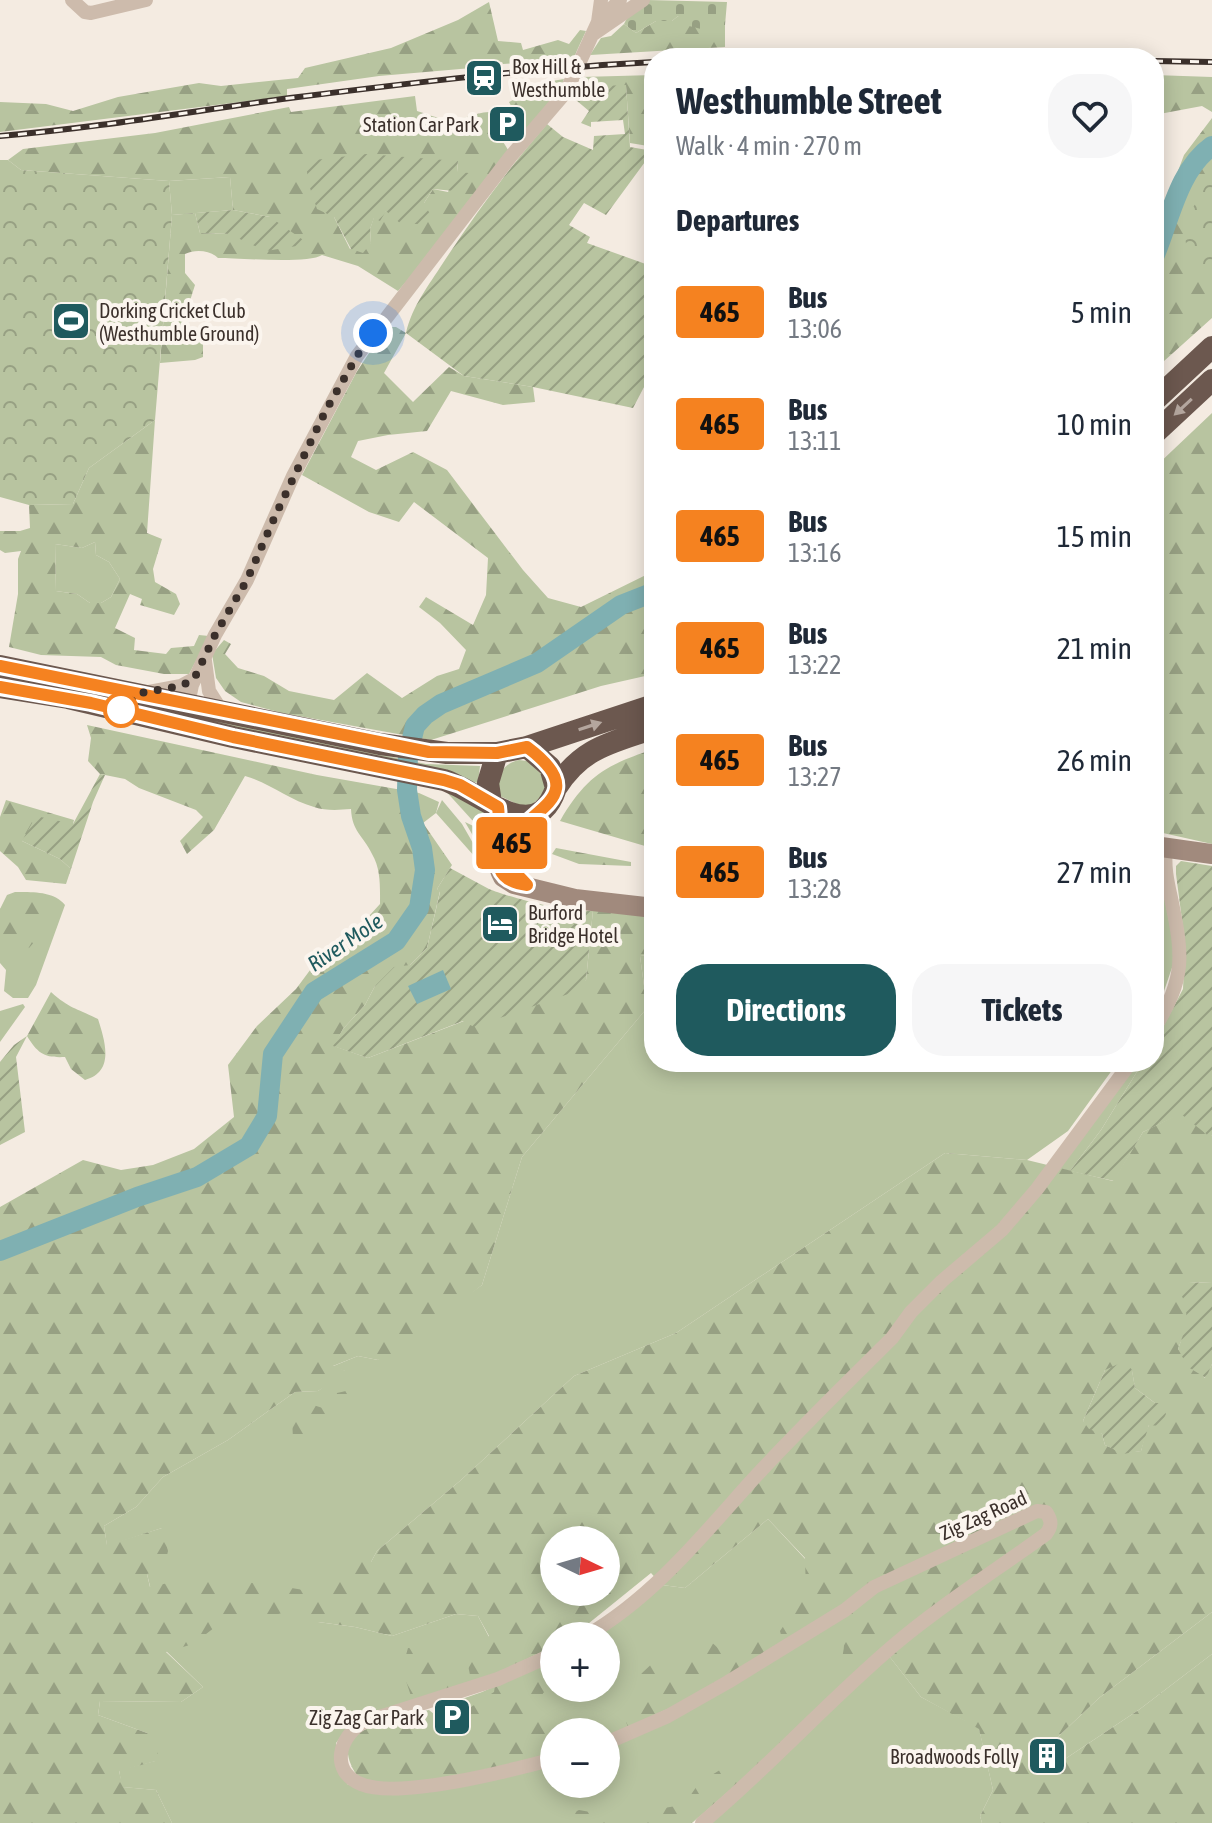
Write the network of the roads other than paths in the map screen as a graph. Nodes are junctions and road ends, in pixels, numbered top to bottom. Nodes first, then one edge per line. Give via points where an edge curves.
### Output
1 (72, 0) edge
2 (146, 0) edge
3 (601, 0) edge
4 (620, 0) edge
5 (643, 0) edge
6 (595, 29) junction
7 (1212, 347) edge
8 (1212, 380) edge
9 (1164, 392) edge
10 (1164, 425) edge
11 (205, 657) junction
12 (0, 666) edge
13 (194, 679) junction
14 (0, 687) edge
15 (141, 693) junction
16 (188, 704) junction
17 (644, 708) edge
18 (221, 710) junction
19 (204, 730) junction
20 (644, 732) edge
21 (527, 747) junction
22 (497, 753) junction
23 (377, 754) junction
24 (556, 788) junction
25 (494, 805) junction
26 (533, 816) junction
27 (1164, 848) edge
28 (1212, 854) edge
29 (1164, 868) edge
30 (527, 885) junction
31 (644, 907) edge
32 (1164, 1010) edge
33 (1124, 1072) edge
34 (605, 1622) edge
35 (540, 1660) edge
36 (620, 1737) edge
37 (540, 1762) edge
38 (702, 1823) edge

1 - 2 street via 91,13
3 - 6 street
4 - 6 street
5 - 6 street
6 - 11 street via 569,86 547,117 357,356
7 - 9 highway
8 -> 10 highway
11 - 13 street
11 - 18 street via 209,691
12 - 15 highway
13 - 15 street
13 - 16 street
14 - 19 highway
15 - 16 highway
16 - 18 highway
16 - 19 street
21 -> 17 highway
18 - 23 highway
19 - 23 highway
20 - 24 highway via 581,757
21 - 22 highway
21 - 24 highway via 550,767
22 - 23 highway
22 - 25 highway via 488,783
23 - 25 highway via 460,785
24 - 26 highway via 548,806
25 - 26 highway
25 - 30 main road via 499,870 514,884
26 - 30 main road via 515,836 509,858
27 - 28 main road
29 - 32 street via 1181,960
30 - 31 main road via 575,899
33 - 34 street via 1002,1230 911,1312 691,1550
35 - 37 street via 364,1722 342,1742 341,1756 353,1779 382,1788 456,1781
36 - 38 street, Zig Zag Road via 755,1666 874,1587 1037,1511 1046,1512 1051,1520 1046,1534 896,1643

